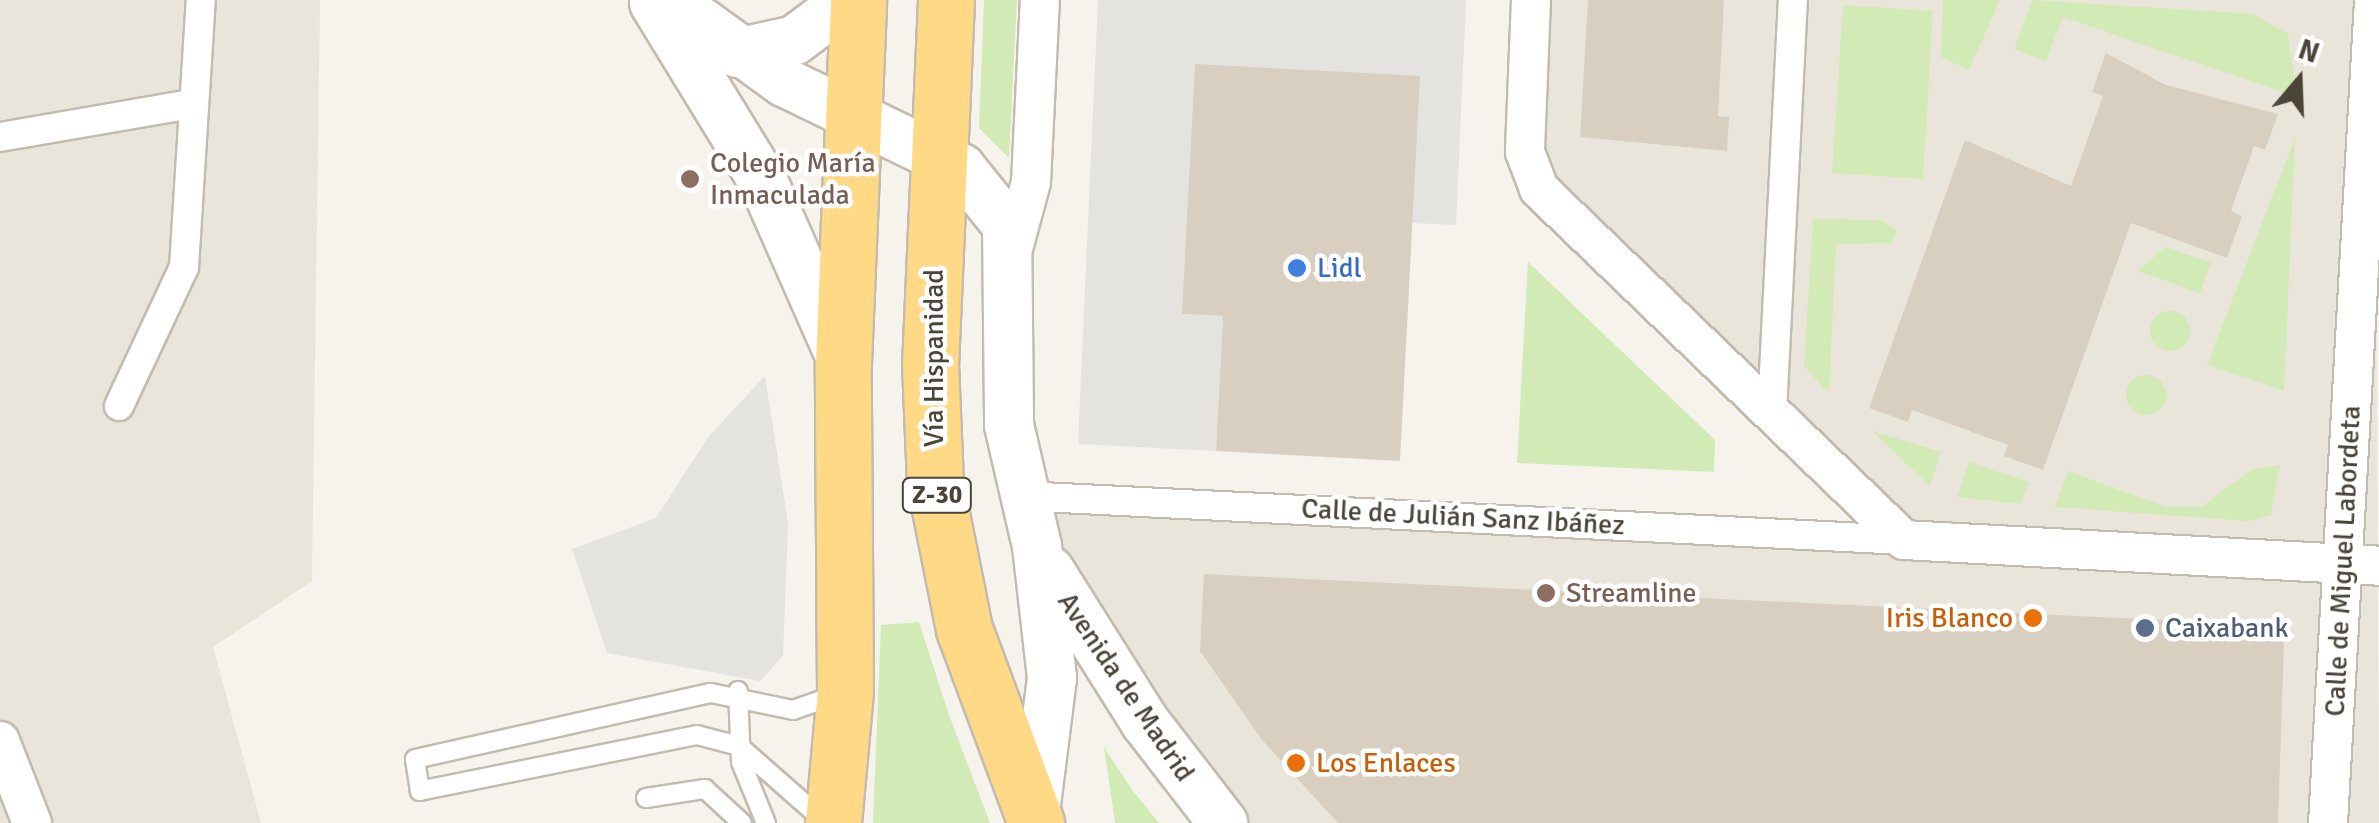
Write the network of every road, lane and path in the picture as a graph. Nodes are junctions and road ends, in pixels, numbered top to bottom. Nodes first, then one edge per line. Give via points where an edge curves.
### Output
1 (201, 0) edge
2 (652, 0) edge
3 (671, 0) edge
4 (848, 0) edge
5 (858, 0) edge
6 (946, 0) edge
7 (1040, 0) edge
8 (1531, 0) edge
9 (1794, 0) edge
10 (2374, 0) edge
11 (738, 53) junction
12 (2376, 70) edge
13 (191, 104) junction
14 (852, 120) junction
15 (0, 137) edge
16 (939, 155) junction
17 (1014, 245) junction
18 (842, 362) junction
19 (119, 406) dead end
20 (1772, 412) junction
21 (1021, 496) junction
22 (1904, 540) junction
23 (1037, 546) junction
24 (2342, 564) junction
25 (2379, 566) edge
26 (845, 690) junction
27 (738, 692) junction
28 (0, 742) edge
29 (739, 746) junction
30 (646, 798) dead end
31 (1035, 822) edge
32 (32, 823) edge
33 (742, 823) edge
34 (766, 823) edge
35 (825, 823) edge
36 (834, 823) edge
37 (1224, 823) edge
38 (2328, 823) edge

1 - 13 street
2 - 18 street via 762,178
3 - 11 street
4 - 11 street via 796,40
5 - 14 highway
6 - 16 highway, Vía Hispanidad / Z-30
7 - 17 street, Vía Hispanidad via 1030,182
8 - 20 street via 1525,152 1539,190
9 - 20 street
10 - 12 street, Calle de Miguel Labordeta
11 - 14 street
12 - 24 street, Calle de Miguel Labordeta
13 - 15 street
13 - 19 street via 184,266
14 - 16 street
14 - 18 highway
16 - 17 street via 978,182
16 - 31 highway, Vía Hispanidad / Z-30 via 930,364 938,503 964,629
17 - 21 street, Vía Hispanidad via 1007,387
18 - 26 highway
20 - 22 street
21 - 22 street, Calle de Julián Sanz Ibáñez
21 - 23 street, Vía Hispanidad
22 - 24 street, Calle de Julián Sanz Ibáñez
23 - 31 street, Vía Hispanidad via 1052,678
23 - 37 street, Avenida de Madrid via 1131,702
24 - 25 street, Calle de Julián Sanz Ibáñez
24 - 38 street, Calle de Miguel Labordeta
26 - 27 lane via 794,710
26 - 36 highway
27 - 29 lane
27 - 29 lane via 416,759 420,792 681,735
28 - 32 street
29 - 34 lane
29 - 35 lane
30 - 33 lane via 705,789

